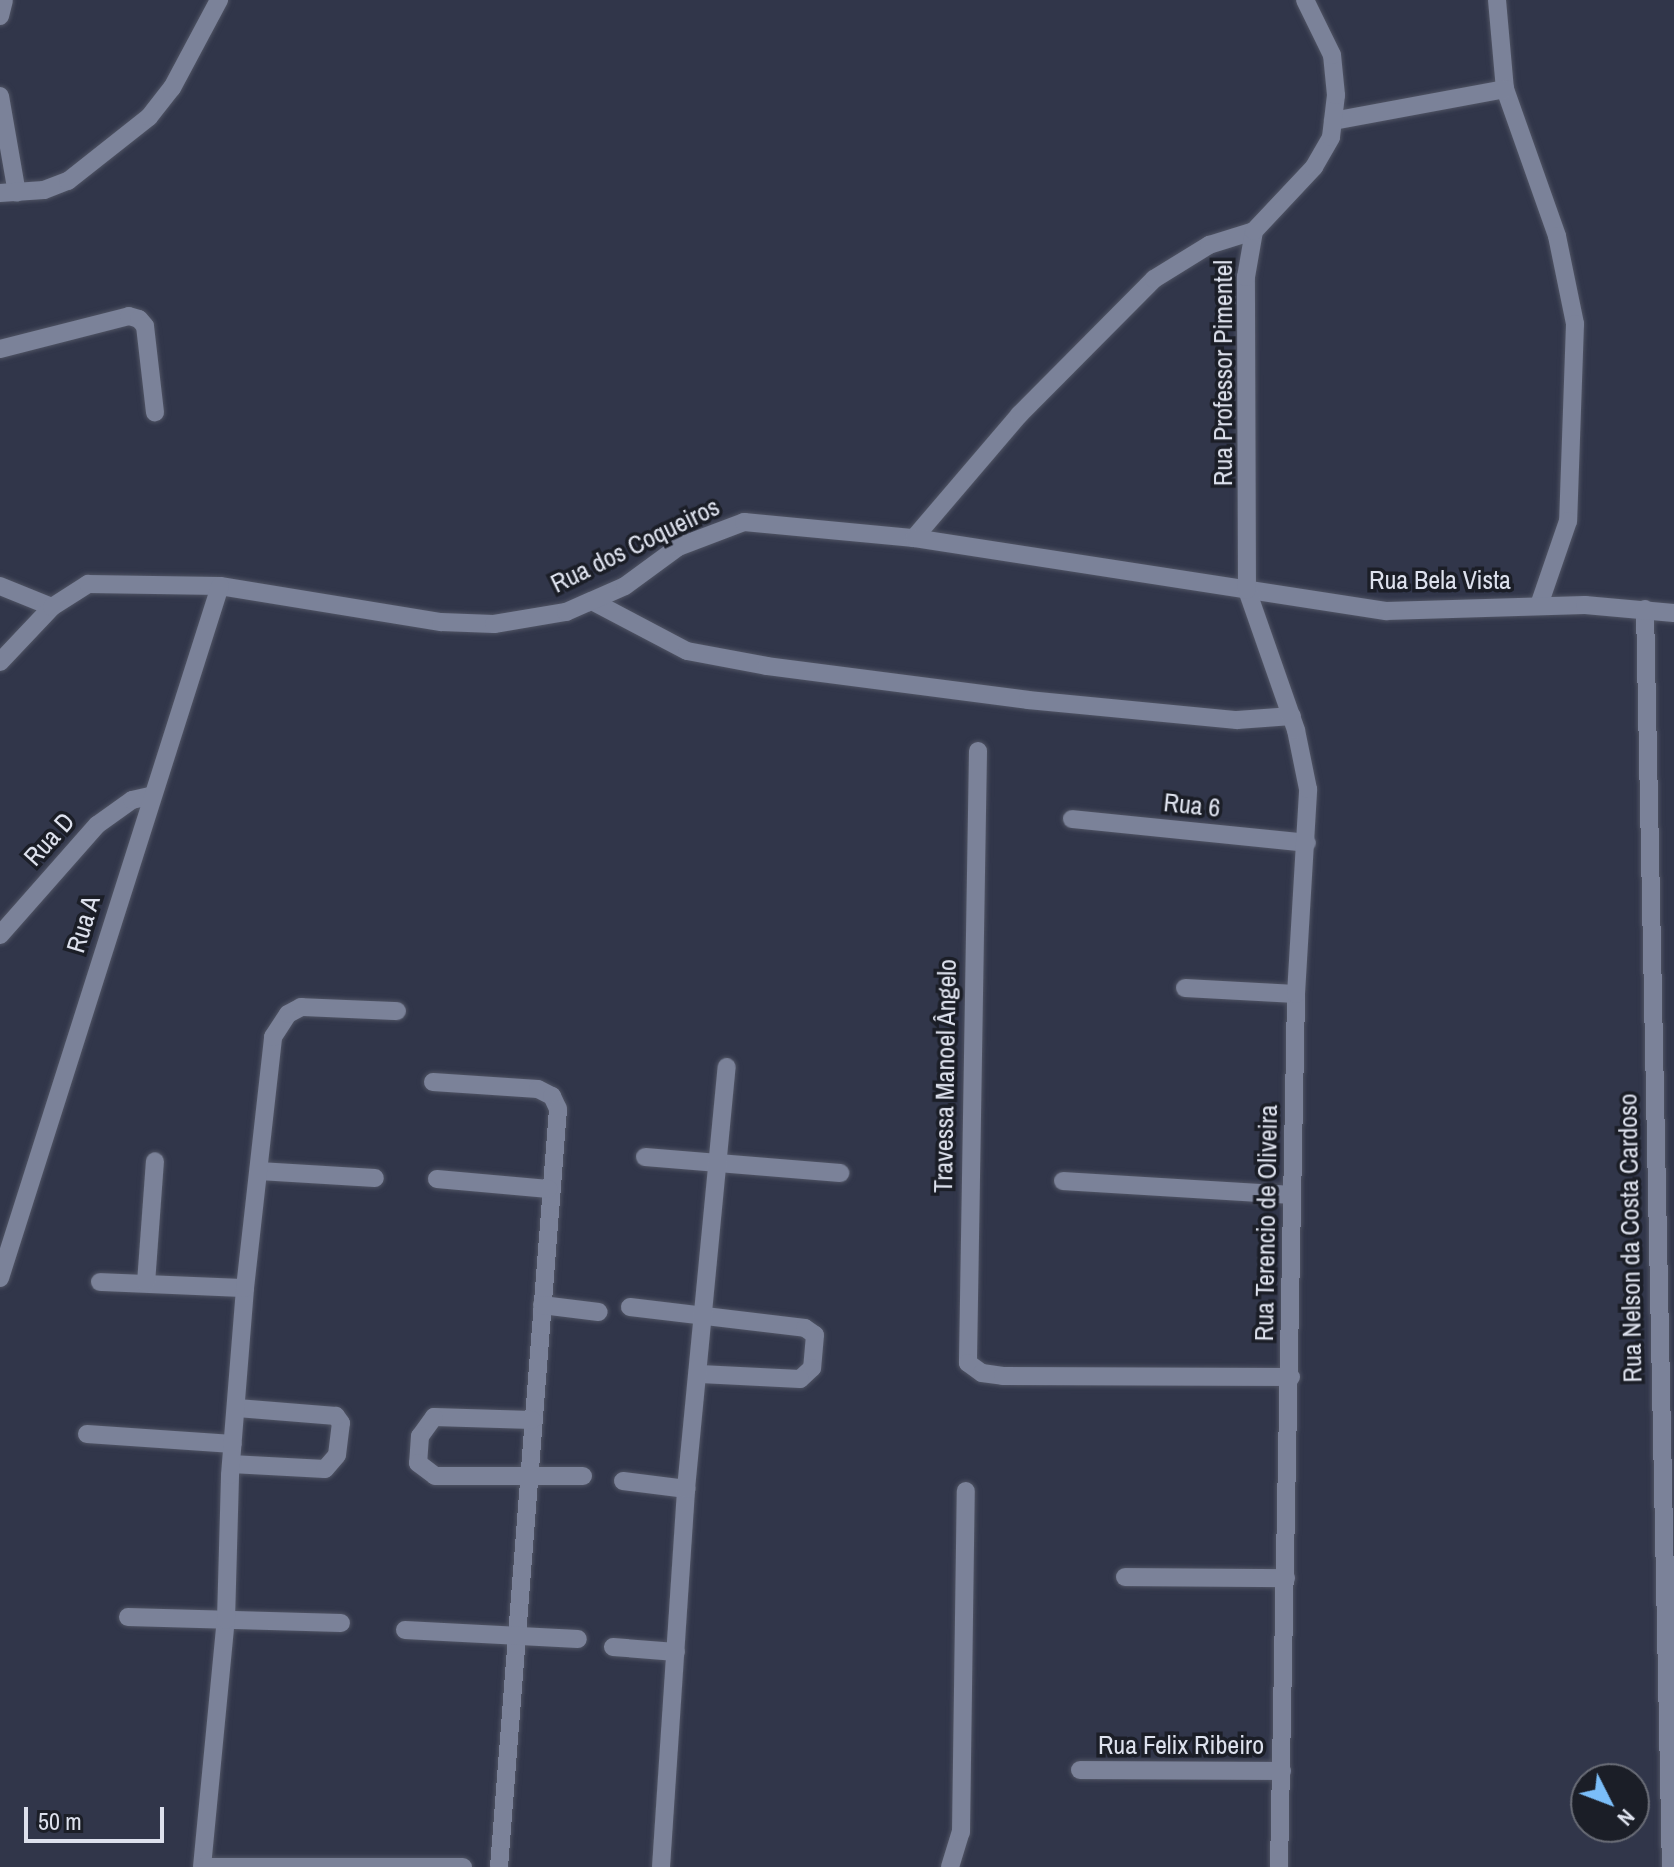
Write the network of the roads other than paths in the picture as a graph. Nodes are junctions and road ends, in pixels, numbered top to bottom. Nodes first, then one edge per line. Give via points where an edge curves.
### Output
1 (4, 0) edge
2 (219, 0) edge
3 (1305, 0) edge
4 (1497, 0) edge
5 (0, 16) edge
6 (1505, 89) junction
7 (0, 96) edge
8 (1333, 121) junction
9 (8, 193) edge
10 (1254, 231) junction
11 (0, 349) edge
12 (155, 412) dead end
13 (914, 538) junction
14 (0, 586) edge
15 (220, 586) junction
16 (1247, 590) junction
17 (592, 601) junction
18 (1539, 605) junction
19 (52, 607) junction
20 (1645, 609) junction
21 (1674, 613) edge
22 (0, 662) edge
23 (1292, 716) junction
24 (978, 751) dead end
25 (150, 796) junction
26 (1072, 819) dead end
27 (1307, 843) junction
28 (0, 935) edge
29 (1185, 988) dead end
30 (1296, 994) junction
31 (397, 1011) dead end
32 (727, 1067) dead end
33 (433, 1082) dead end
34 (645, 1157) dead end
35 (155, 1161) dead end
36 (719, 1162) junction
37 (259, 1171) junction
38 (840, 1173) dead end
39 (375, 1178) dead end
40 (437, 1179) dead end
41 (1063, 1181) dead end
42 (549, 1189) junction
43 (1292, 1195) junction
44 (0, 1278) edge
45 (100, 1282) dead end
46 (146, 1283) junction
47 (245, 1288) junction
48 (542, 1305) junction
49 (630, 1307) dead end
50 (599, 1312) dead end
51 (706, 1317) junction
52 (700, 1374) junction
53 (1291, 1377) junction
54 (1666, 1401) edge
55 (237, 1408) junction
56 (532, 1420) junction
57 (87, 1434) dead end
58 (233, 1444) junction
59 (231, 1464) junction
60 (528, 1473) junction
61 (583, 1476) dead end
62 (623, 1481) dead end
63 (686, 1489) junction
64 (966, 1491) dead end
65 (1125, 1577) dead end
66 (1286, 1578) junction
67 (128, 1617) dead end
68 (226, 1620) junction
69 (341, 1623) dead end
70 (405, 1630) dead end
71 (518, 1637) junction
72 (578, 1639) dead end
73 (613, 1647) dead end
74 (676, 1652) junction
75 (1080, 1770) dead end
76 (1282, 1771) junction
77 (343, 1866) edge
78 (203, 1867) edge
79 (463, 1867) edge
80 (499, 1867) edge
81 (661, 1867) edge
82 (950, 1867) edge
83 (1279, 1867) edge
84 (1671, 1867) edge

1 - 5 street
2 - 9 street via 172,88 149,117 68,181
3 - 8 street, Rua Professor Pimentel via 1332,55
4 - 6 street
6 - 8 street
6 - 18 street via 1562,251 1575,324 1568,521
7 - 9 street
8 - 10 street, Rua Professor Pimentel via 1331,137 1314,167
10 - 13 street via 1209,245 1154,279 1019,415
10 - 16 street, Rua Professor Pimentel via 1246,277
11 - 12 street via 129,316 139,319 145,326
13 - 16 street, Rua dos Coqueiros
13 - 17 street, Rua dos Coqueiros via 744,522 678,547 625,586
14 - 19 street
15 - 17 street, Rua dos Coqueiros via 441,622 536,618
15 - 19 street, Rua dos Coqueiros via 88,584
15 - 25 street, Rua A
16 - 18 street, Rua Bela Vista via 1386,611
16 - 23 street, Rua Terencio de Oliveira
17 - 23 street via 687,651 767,666 1237,720
18 - 20 street, Rua Bela Vista
19 - 22 street, Rua dos Coqueiros
20 - 21 street, Rua Bela Vista
20 - 54 street, Rua Nelson da Costa Cardoso
23 - 27 street, Rua Terencio de Oliveira via 1305,764
24 - 53 street, Travessa Manoel Ângelo via 965,1357 982,1373 1003,1376
25 - 28 street, Rua D via 132,800 97,825
25 - 44 street, Rua A
26 - 27 street, Rua 6
27 - 30 street, Rua Terencio de Oliveira
29 - 30 street
30 - 43 street, Rua Terencio de Oliveira
31 - 37 street via 301,1007 280,1023 273,1037
32 - 36 street
33 - 42 street via 549,1093 558,1109
34 - 36 street
35 - 46 street
36 - 38 street
36 - 51 street
37 - 39 street
37 - 47 street
40 - 42 street
41 - 43 street
42 - 48 street
43 - 53 street, Rua Terencio de Oliveira
45 - 46 street
46 - 47 street
47 - 55 street
48 - 50 street
48 - 56 street
49 - 51 street
51 - 52 street
51 - 52 street via 805,1328 815,1338 812,1368 800,1379
52 - 63 street
53 - 66 street, Rua Terencio de Oliveira
54 - 84 street, Rua Nelson da Costa Cardoso
55 - 58 street
55 - 59 street via 336,1416 341,1423 337,1455 325,1469
56 - 60 street
56 - 60 street via 434,1417 420,1436 417,1458 424,1471 435,1476
57 - 58 street
58 - 59 street
59 - 68 street
60 - 61 street
60 - 71 street
62 - 63 street
63 - 74 street
64 - 82 street via 961,1832
65 - 66 street
66 - 76 street, Rua Terencio de Oliveira
67 - 68 street
68 - 69 street
68 - 78 street
70 - 71 street
71 - 72 street
71 - 80 street
73 - 74 street
74 - 81 street
75 - 76 street, Rua Felix Ribeiro
76 - 83 street, Rua Terencio de Oliveira
77 - 78 street
77 - 79 street

